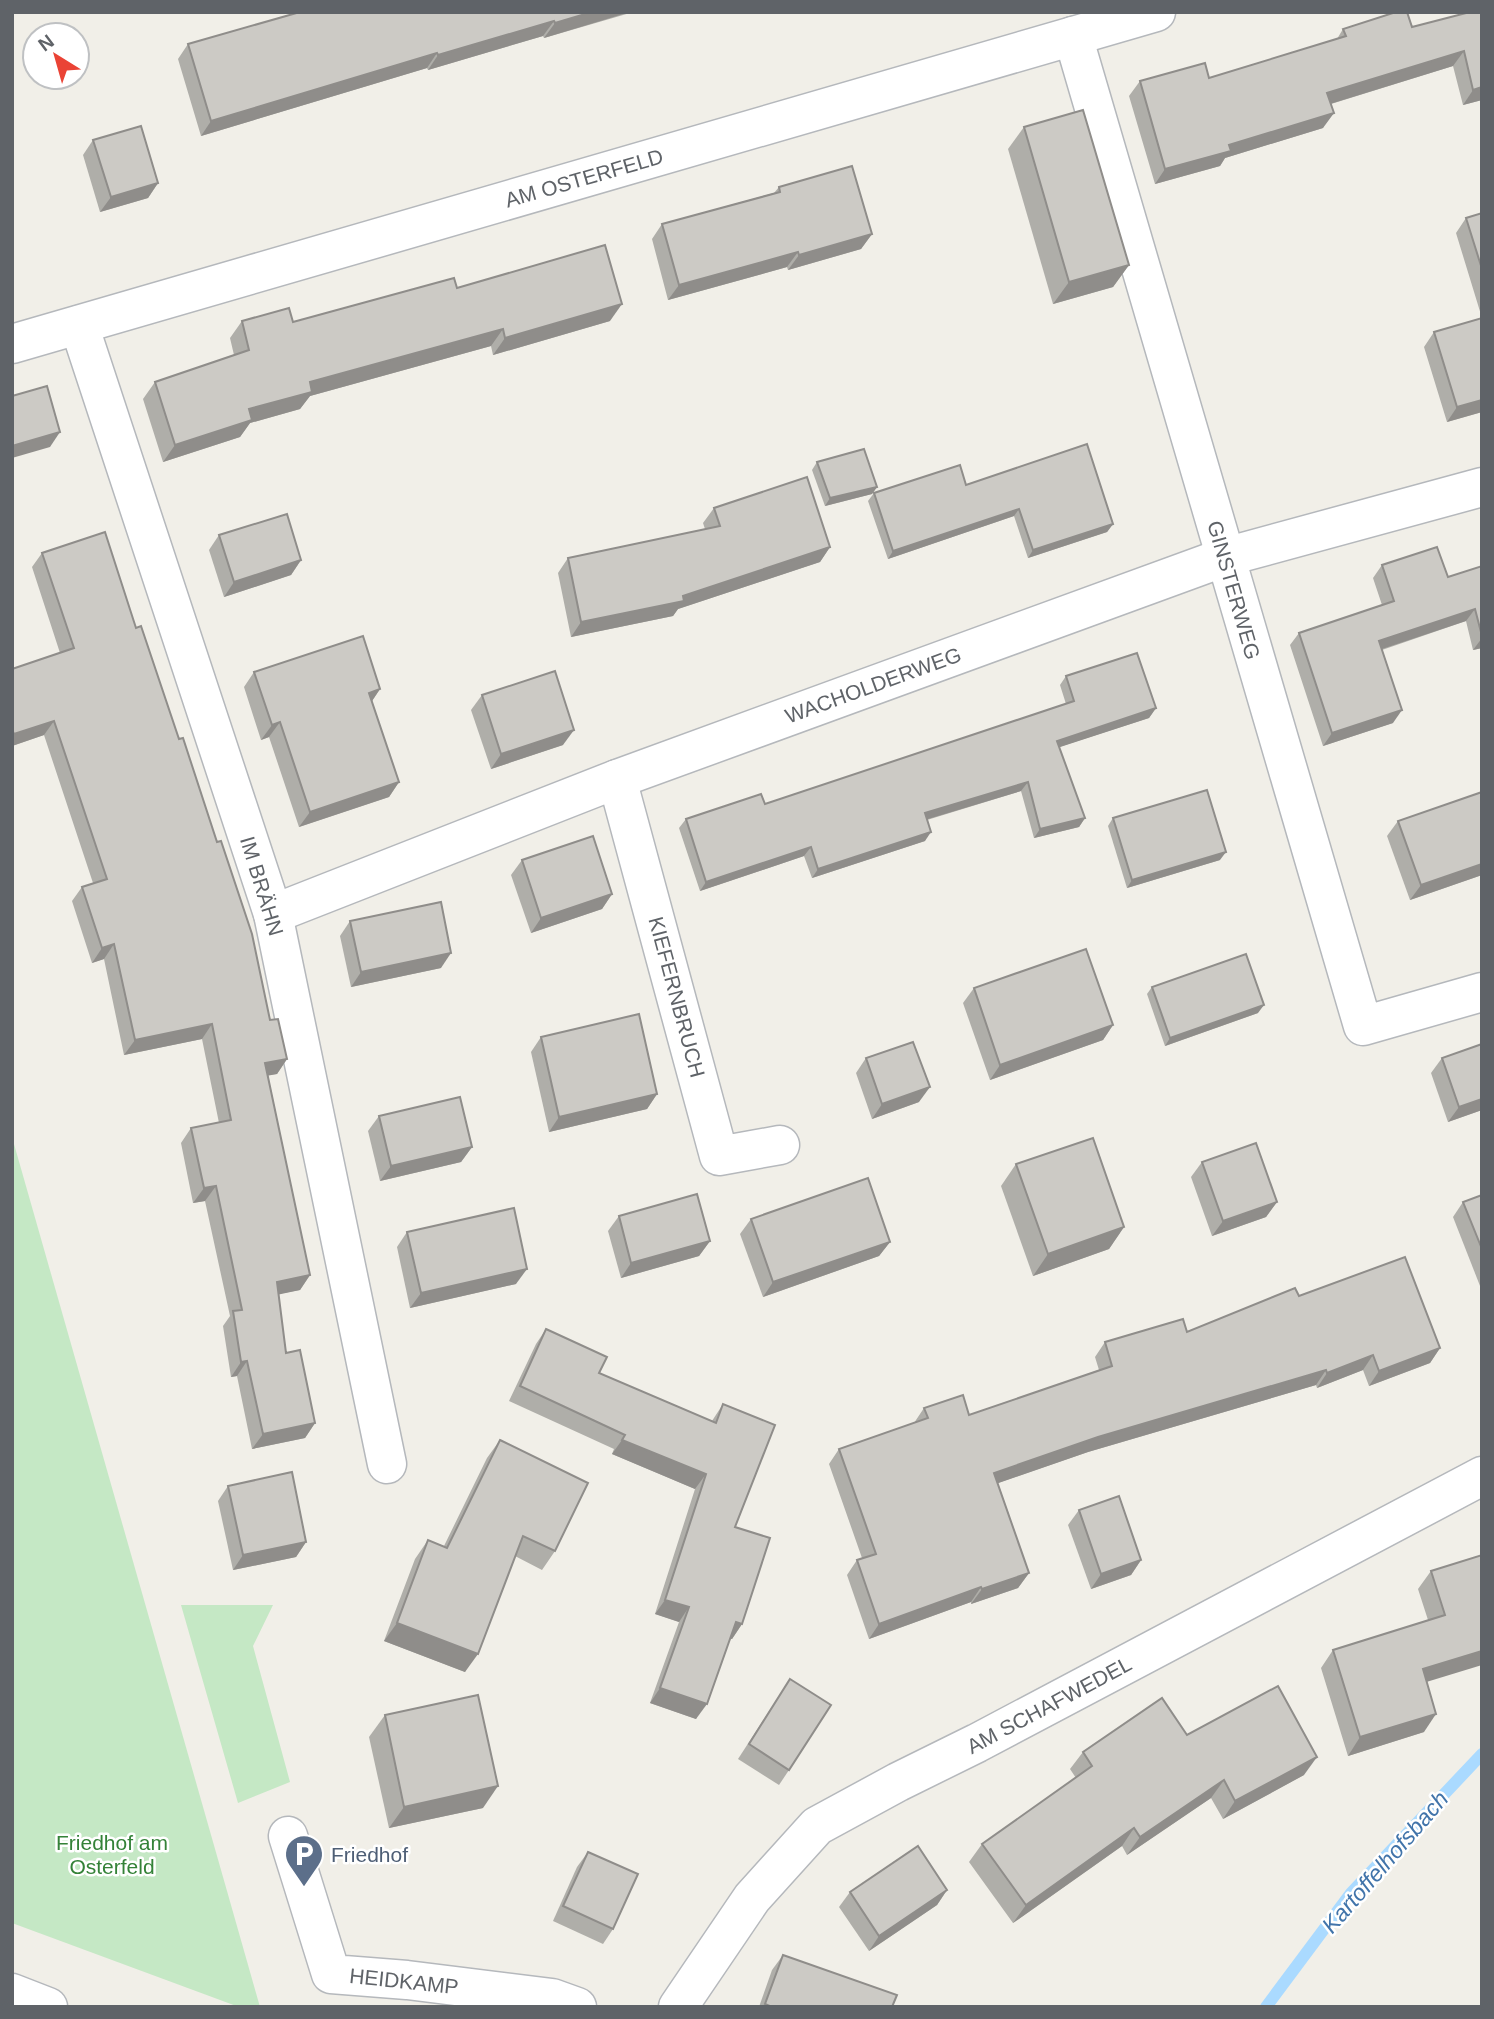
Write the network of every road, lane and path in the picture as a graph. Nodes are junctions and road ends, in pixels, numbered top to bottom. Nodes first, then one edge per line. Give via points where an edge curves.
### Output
1 (1156, 12) edge
2 (1081, 27) edge
3 (79, 324) junction
4 (12, 344) edge
5 (1482, 486) edge
6 (1224, 557) junction
7 (617, 779) junction
8 (273, 914) junction
9 (1482, 992) edge
10 (780, 1145) dead end
11 (387, 1464) dead end
12 (1482, 1476) edge
13 (288, 1836) dead end
14 (12, 1993) edge
15 (48, 2007) edge
16 (577, 2007) edge
17 (678, 2007) edge

1 - 2 street, AM OSTERFELD
2 - 3 street, AM OSTERFELD
2 - 6 street, GINSTERWEG
3 - 4 street, AM OSTERFELD
3 - 8 street, IM BRÄHN
5 - 6 street, WACHOLDERWEG
6 - 7 street, WACHOLDERWEG
6 - 9 street, GINSTERWEG via 1363,1026
7 - 8 street, WACHOLDERWEG
7 - 10 street, KIEFERNBRUCH via 719,1156
8 - 11 street, IM BRÄHN
12 - 17 street, AM SCHAFWEDEL via 817,1826 752,1898
13 - 16 street, HEIDKAMP via 331,1974 552,1998
14 - 15 street

